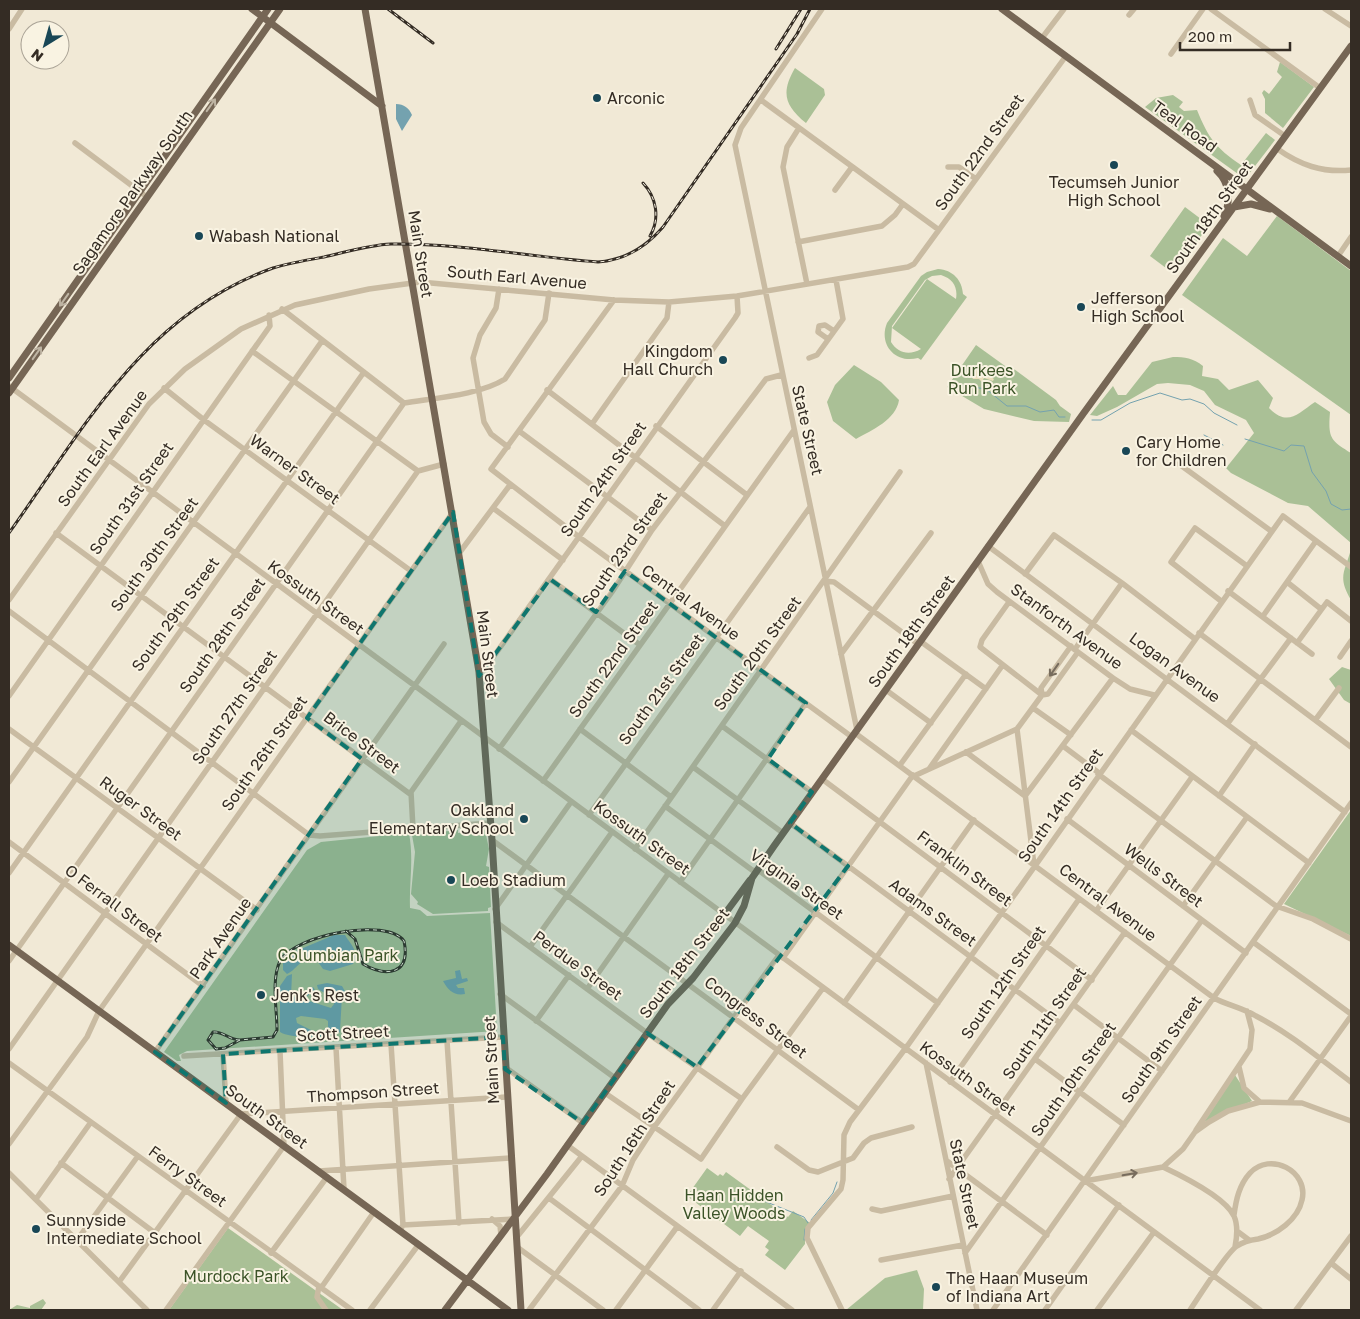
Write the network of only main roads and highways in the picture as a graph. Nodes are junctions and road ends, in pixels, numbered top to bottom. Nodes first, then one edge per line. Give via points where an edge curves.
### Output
1 (252, 9) edge
2 (268, 9) edge
3 (280, 9) edge
4 (365, 9) edge
5 (1002, 9) edge
6 (263, 16) junction
7 (270, 22) junction
8 (1351, 46) edge
9 (382, 106) junction
10 (1199, 153) junction
11 (1247, 188) junction
12 (144, 195) junction
13 (1234, 207) junction
14 (1290, 221) junction
15 (1216, 231) junction
16 (1351, 266) edge
17 (9, 378) edge
18 (10, 389) edge
19 (754, 874) junction
20 (724, 915) road end
21 (9, 945) edge
22 (513, 1198) junction
23 (527, 1201) junction
24 (514, 1218) junction
25 (500, 1236) junction
26 (516, 1237) junction
27 (467, 1279) junction
28 (445, 1310) edge
29 (508, 1310) edge
30 (521, 1310) edge

1 - 6 main road
2 - 6 main road, Sagamore Parkway South
3 - 7 main road, Sagamore Parkway South
4 - 9 main road, Main Street
5 - 10 main road, Teal Road
6 - 7 main road
6 - 12 main road, Sagamore Parkway South
7 - 9 main road
12 -> 7 main road, Sagamore Parkway South
8 - 11 main road, South 18th Street
9 - 22 main road, Main Street via 479,672
10 - 11 main road, Teal Road
10 - 15 main road via 1223,176 1227,186 1228,204
11 - 13 main road, South 18th Street
11 - 14 main road, Teal Road
12 -> 17 main road, Sagamore Parkway South
18 -> 12 main road, Sagamore Parkway South
13 - 14 main road via 1257,204
13 - 15 main road, South 18th Street
14 - 16 main road, Teal Road
15 - 19 main road, South 18th Street
19 - 20 main road
19 - 23 main road, South 18th Street via 735,923 668,1004
21 - 27 main road, South Street via 374,1212 402,1228
22 - 23 main road
22 - 24 main road, Main Street
23 - 24 main road, South 18th Street
24 - 25 main road, South 18th Street
24 - 26 main road, Main Street
25 - 26 main road
25 - 27 main road, South 18th Street
26 - 30 main road, Main Street
27 - 28 main road, South 18th Street
27 - 29 main road, South Street

